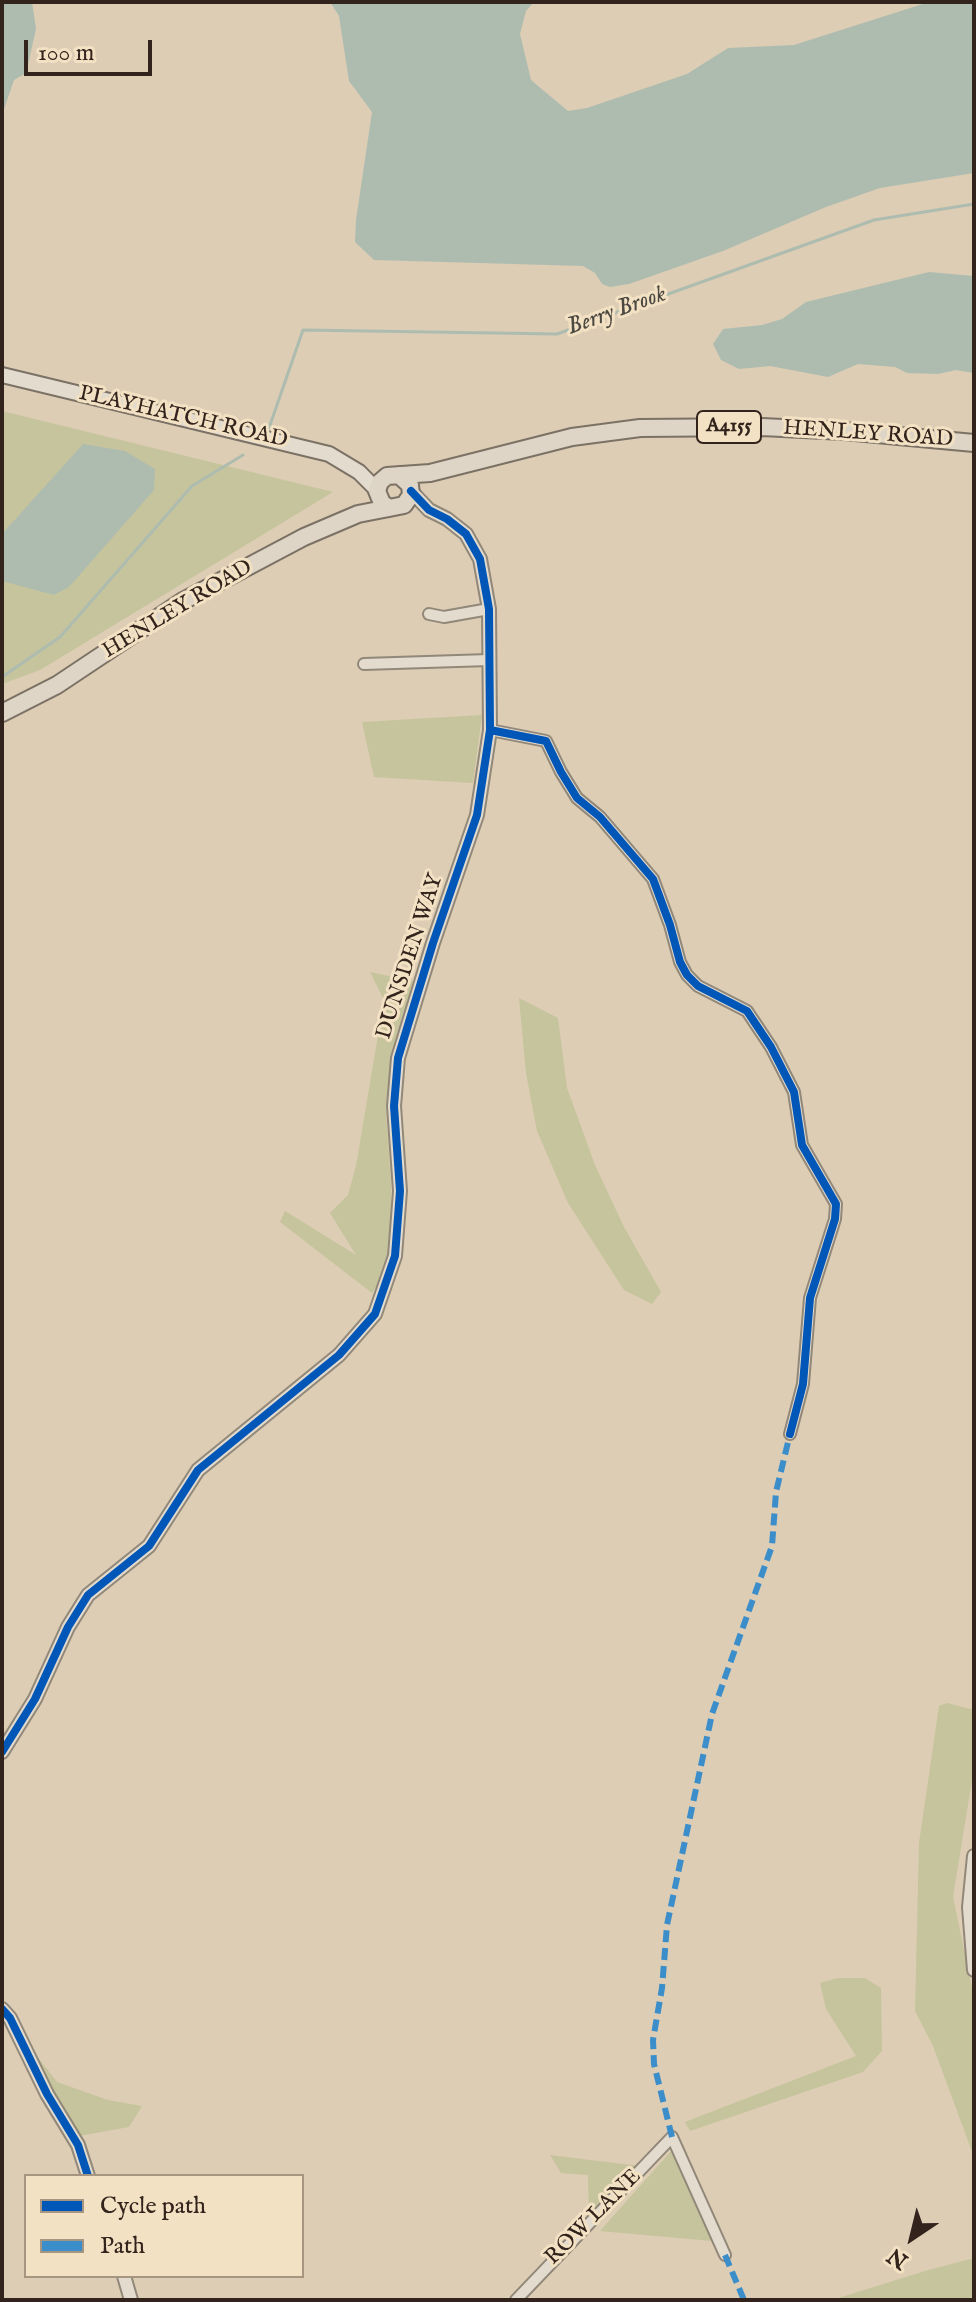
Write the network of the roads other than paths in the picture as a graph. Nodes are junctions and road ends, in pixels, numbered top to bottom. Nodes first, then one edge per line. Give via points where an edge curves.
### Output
1 (2, 375) edge
2 (974, 443) edge
3 (359, 472) junction
4 (430, 473) junction
5 (393, 475) junction
6 (411, 490) junction
7 (377, 491) junction
8 (395, 508) junction
9 (429, 510) junction
10 (358, 514) junction
11 (489, 609) junction
12 (429, 614) dead end
13 (489, 660) junction
14 (364, 664) dead end
15 (2, 713) edge
16 (490, 730) junction
17 (790, 1434) dead end
18 (2, 1752) edge
19 (974, 1856) edge
20 (972, 1877) edge
21 (974, 1970) edge
22 (2, 2009) edge
23 (87, 2174) edge
24 (725, 2255) dead end
25 (125, 2278) edge
26 (131, 2300) edge
27 (516, 2300) edge

1 - 3 main road, PLAYHATCH ROAD via 312,449
2 - 4 main road, HENLEY ROAD / A4155 via 762,427 640,428 572,437
3 - 5 main road, PLAYHATCH ROAD
3 - 7 main road, PLAYHATCH ROAD
4 - 5 main road, HENLEY ROAD / A4155
4 - 6 main road, HENLEY ROAD / A4155
5 - 6 main road via 407,481
5 - 7 main road via 380,482
6 - 8 main road via 409,499
6 - 9 street, DUNSDEN WAY
7 - 8 main road via 382,503
7 - 10 main road, HENLEY ROAD
8 - 9 street, DUNSDEN WAY
8 - 10 main road, HENLEY ROAD
9 - 11 street, DUNSDEN WAY via 461,529 475,547
10 - 15 main road, HENLEY ROAD via 183,601 57,685
11 - 12 street via 444,617
11 - 13 street, DUNSDEN WAY
13 - 14 street
13 - 16 street, DUNSDEN WAY
16 - 17 street via 546,741 577,798 653,879 687,975 754,1019 794,1092 802,1145 836,1204 810,1298 803,1384
16 - 18 street, DUNSDEN WAY via 477,815 398,1058 394,1106 400,1191 395,1256 375,1314 339,1355 198,1470 149,1546 88,1595
19 - 20 street
20 - 21 street
22 - 23 street via 78,2145
24 - 27 street, ROW LANE via 672,2137
25 - 26 street

